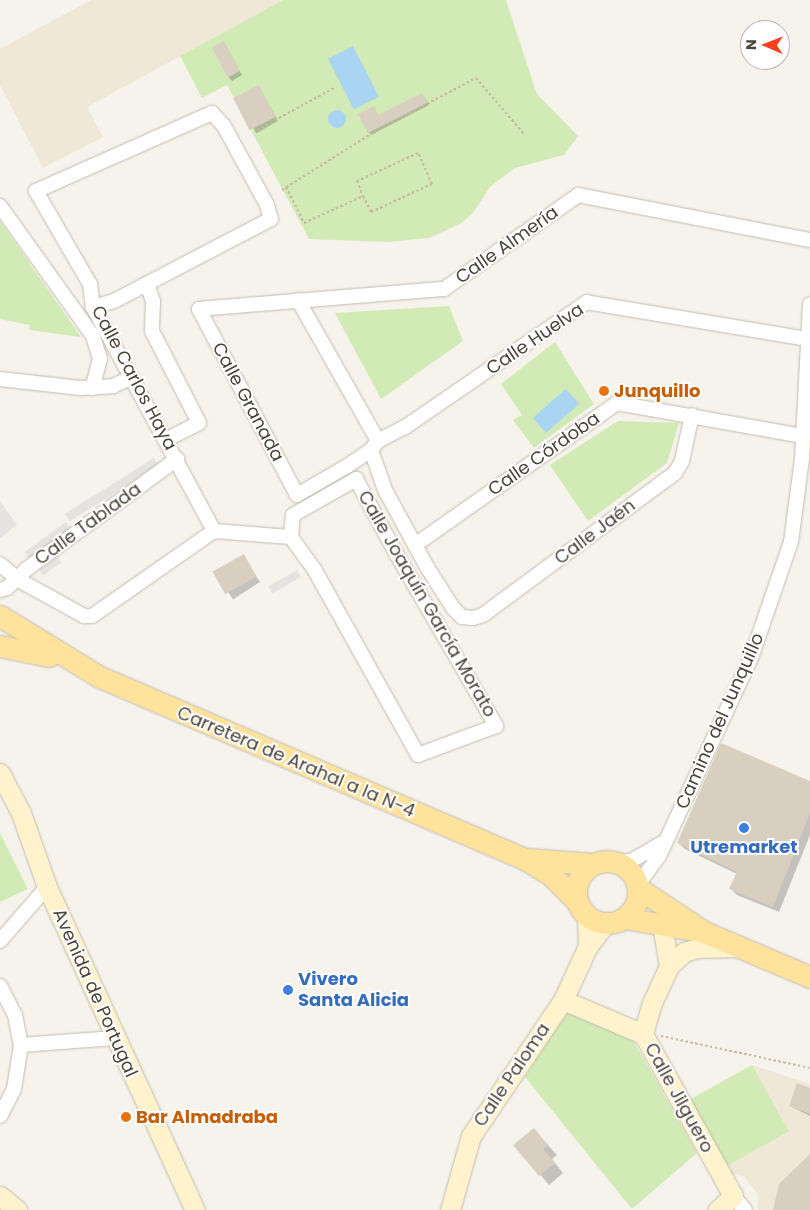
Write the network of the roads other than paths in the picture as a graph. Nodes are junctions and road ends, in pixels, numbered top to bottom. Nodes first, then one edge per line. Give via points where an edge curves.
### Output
1 (0, 206) edge
2 (810, 240) edge
3 (147, 284) junction
4 (298, 300) junction
5 (810, 304) edge
6 (93, 307) junction
7 (199, 309) joint
8 (807, 339) junction
9 (132, 377) junction
10 (0, 379) edge
11 (92, 388) junction
12 (692, 415) junction
13 (802, 436) junction
14 (167, 439) junction
15 (375, 445) junction
16 (177, 460) junction
17 (297, 495) joint
18 (214, 531) junction
19 (291, 537) junction
20 (415, 545) junction
21 (0, 564) edge
22 (17, 579) junction
23 (0, 590) edge
24 (0, 616) edge
25 (0, 646) edge
26 (69, 661) junction
27 (0, 773) edge
28 (665, 841) junction
29 (526, 859) junction
30 (616, 862) junction
31 (593, 864) junction
32 (47, 887) junction
33 (638, 887) junction
34 (598, 915) junction
35 (662, 925) junction
36 (704, 932) junction
37 (0, 941) edge
38 (737, 947) junction
39 (670, 966) junction
40 (810, 977) edge
41 (0, 986) edge
42 (563, 1000) junction
43 (644, 1033) junction
44 (115, 1038) junction
45 (21, 1045) junction
46 (0, 1116) edge
47 (0, 1196) edge
48 (739, 1203) edge
49 (17, 1210) edge
50 (195, 1210) edge
51 (450, 1210) edge
52 (718, 1210) edge

1 - 11 street via 93,336 100,359
2 - 4 street, Calle Almería via 578,195 444,289
3 - 6 street via 114,301
3 - 6 street, Calle Carlos Haya via 271,219 267,205 224,126 212,113 36,190 90,284
3 - 14 street via 153,301 152,331 200,423
4 - 7 street, Calle Almería
4 - 15 street
5 - 8 street, Camino del Junquillo
6 - 9 street, Calle Carlos Haya
7 - 17 street, Calle Granada
8 - 13 street, Camino del Junquillo
8 - 15 street, Calle Huelva via 587,302
9 - 11 street via 113,386
9 - 14 street, Calle Carlos Haya
10 - 11 street
12 - 13 street, Calle Córdoba
12 - 20 street, Calle Córdoba via 617,403
12 - 20 street, Calle Jaén via 682,461 675,473 483,615 462,617 453,608
13 - 28 street, Camino del Junquillo via 791,542 754,650
14 - 16 street, Calle Carlos Haya
15 - 17 street, Calle Huelva
15 - 20 street via 385,490
16 - 18 street, Calle Carlos Haya
16 - 22 street, Calle Tablada
18 - 19 street
18 - 22 street via 102,610 84,616
19 - 19 street, Calle Joaquín García Morato via 314,569 418,755 496,726 356,479 293,515
21 - 22 street
22 - 23 street, Calle Tablada
24 - 26 main road, Carretera de Arahal a la N-4
25 - 26 main road, Carretera de Arahal a la N-4
26 - 29 main road, Carretera de Arahal a la N-4 via 233,735
27 - 32 street, Avenida de Portugal via 21,813
28 - 30 street via 631,861
28 - 33 street, Camino del Junquillo
29 - 31 main road, Carretera de Arahal a la N-4
29 - 34 main road, Carretera de Arahal a la N-4 via 552,876
30 - 31 main road
30 - 33 main road via 633,876
31 - 34 main road via 580,876
32 - 37 street
32 - 44 street, Avenida de Portugal
33 - 34 main road via 635,905
33 - 36 main road
34 - 35 main road
34 - 42 street, Calle Paloma via 588,946
35 - 36 main road
35 - 39 street
36 - 38 main road
38 - 39 street via 697,948 684,952
38 - 40 main road
39 - 43 street via 652,1003
41 - 45 street via 15,1015
42 - 43 street, Calle Jilguero
42 - 51 street, Calle Paloma via 471,1136
43 - 48 street, Calle Jilguero
44 - 45 street
44 - 50 street, Avenida de Portugal
45 - 46 street via 14,1089
47 - 49 street
48 - 52 street

